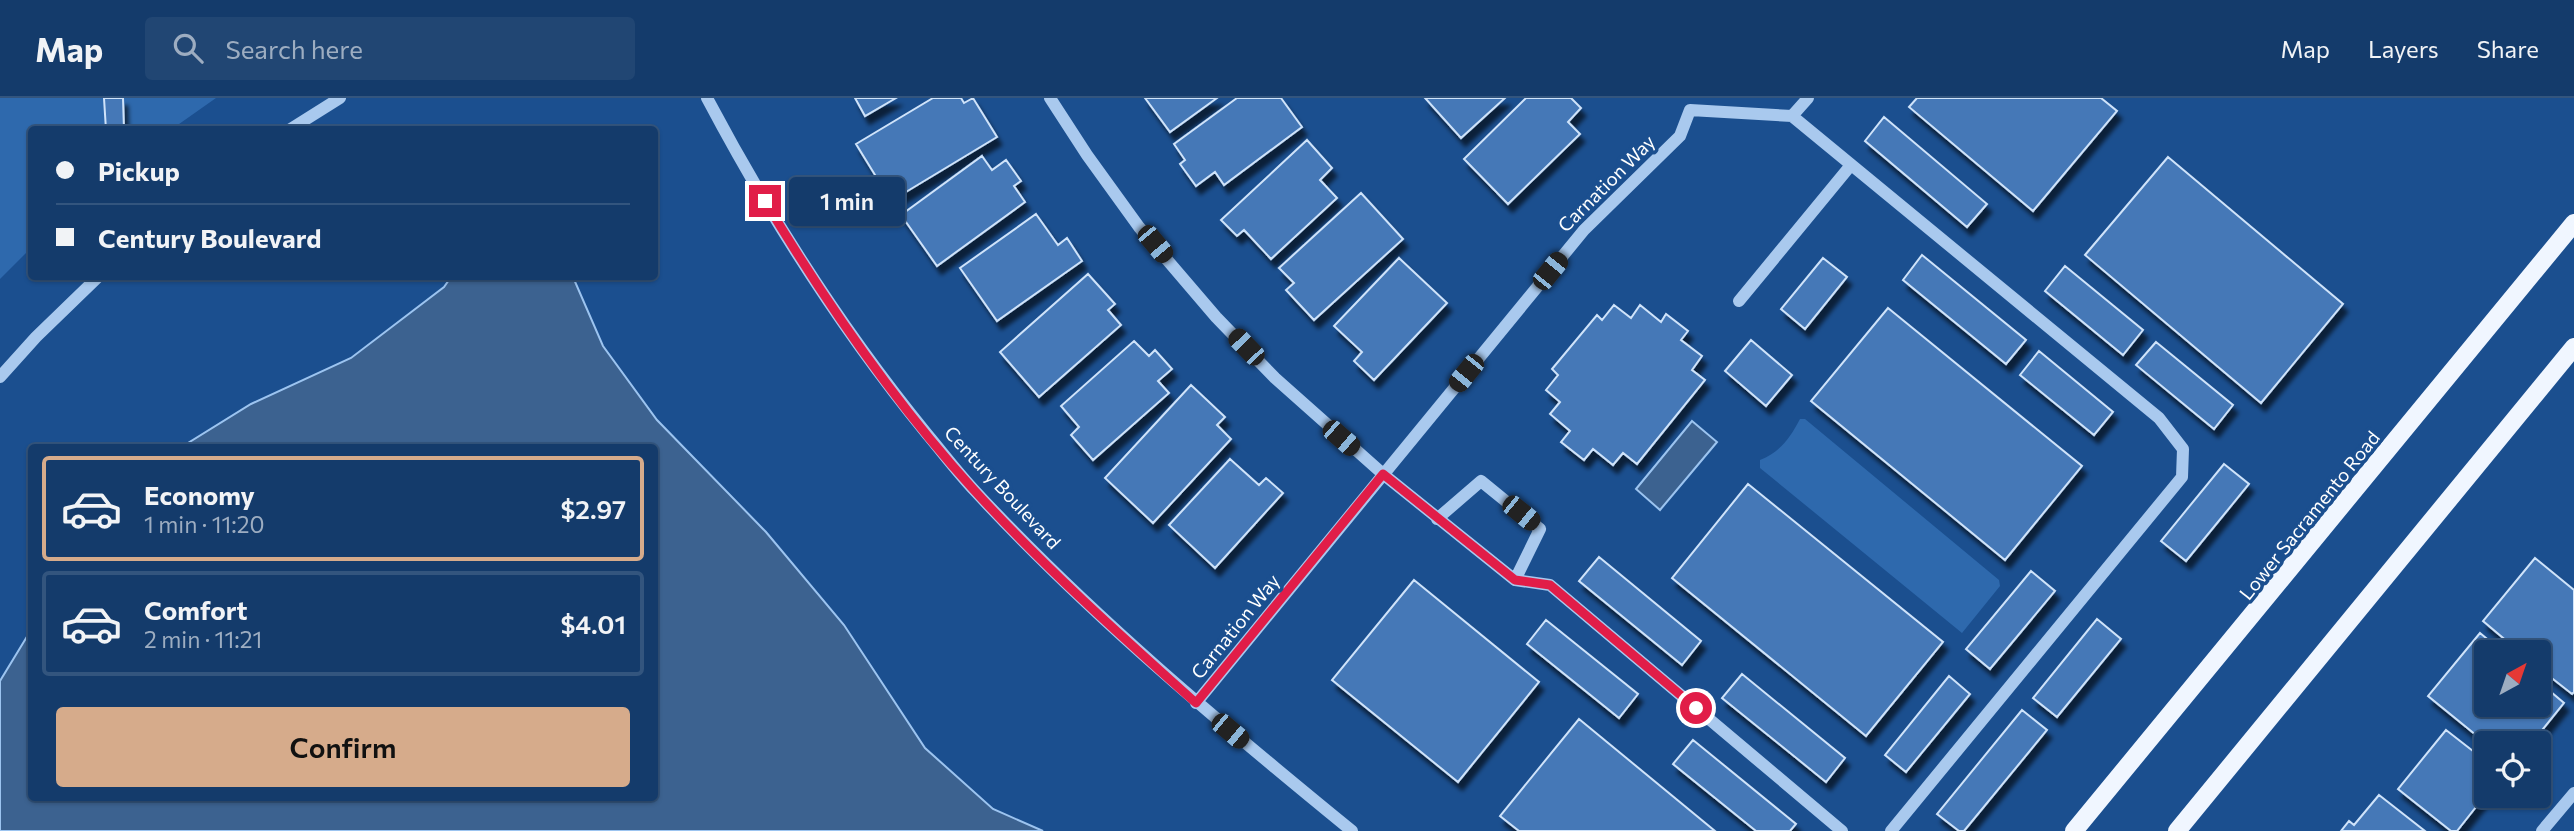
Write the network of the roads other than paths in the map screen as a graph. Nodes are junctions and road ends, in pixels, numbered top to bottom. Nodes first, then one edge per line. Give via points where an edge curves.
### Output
1 (340, 98) edge
2 (707, 98) edge
3 (1049, 98) edge
4 (1808, 98) edge
5 (1689, 104) edge
6 (1792, 116) junction
7 (295, 126) edge
8 (1851, 165) junction
9 (2574, 223) edge
10 (95, 280) edge
11 (1739, 301) dead end
12 (2574, 346) edge
13 (0, 377) edge
14 (1383, 474) junction
15 (1437, 519) junction
16 (1515, 580) junction
17 (1196, 703) junction
18 (2574, 793) edge
19 (1352, 831) edge
20 (1842, 831) edge
21 (1891, 831) edge
22 (2074, 831) edge
23 (2177, 831) edge
24 (2542, 831) edge

1 - 7 street
2 - 17 street, Century Boulevard via 809,275 891,390 974,490 1096,614
3 - 14 street via 1139,226 1216,317 1275,378
4 - 6 street
5 - 6 street
5 - 14 street, Carnation Way via 1680,136 1584,230
6 - 8 street
8 - 11 street
8 - 21 street via 2159,418 2183,449 2182,477
9 - 22 main road, Lower Sacramento Road
10 - 13 street
12 - 23 main road
14 - 15 street
14 - 17 street, Carnation Way
15 - 16 street
15 - 16 street via 1481,481 1540,529
16 - 20 street via 1550,585
17 - 19 street, Century Boulevard
18 - 24 street

